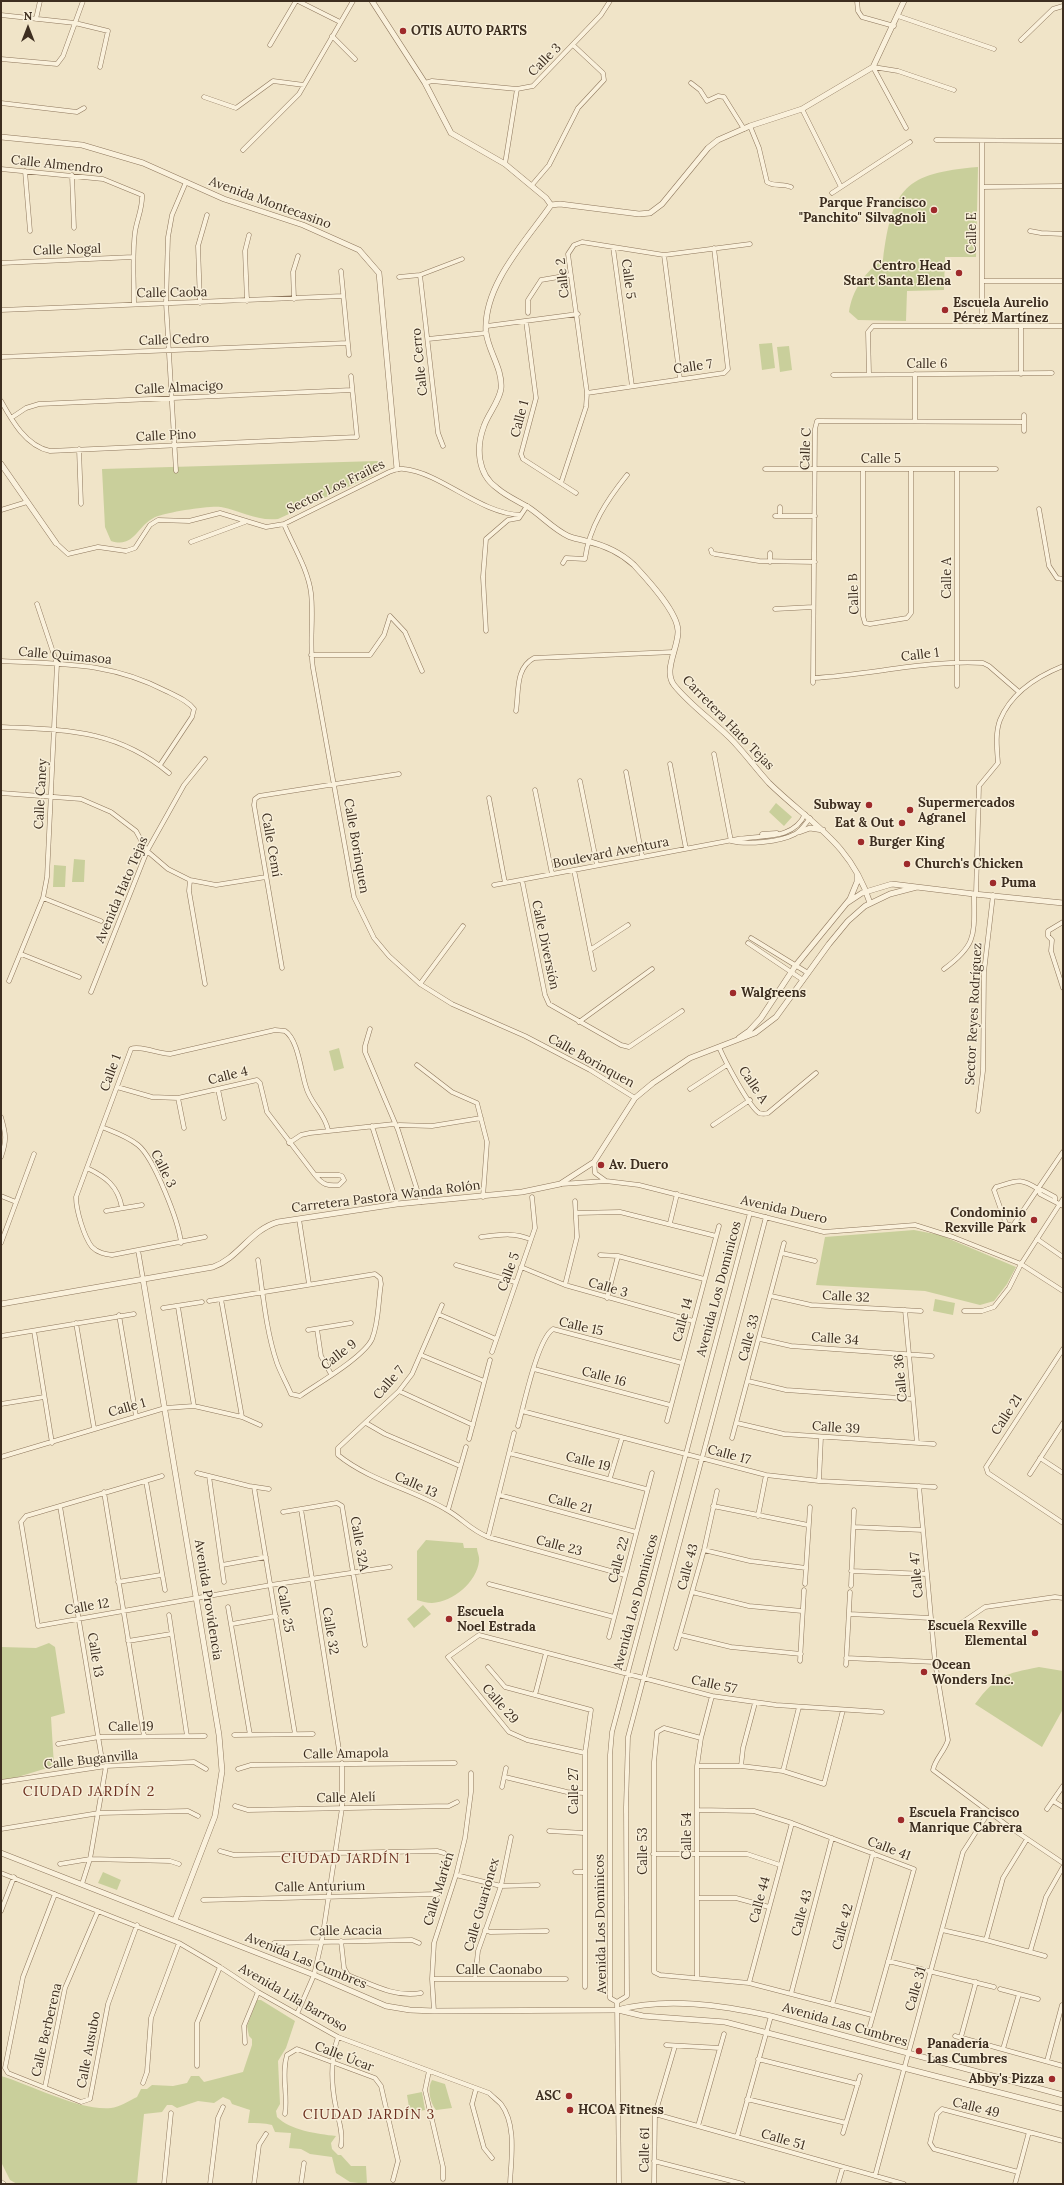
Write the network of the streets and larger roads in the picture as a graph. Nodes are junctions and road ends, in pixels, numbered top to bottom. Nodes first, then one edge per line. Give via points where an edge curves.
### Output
1 (40, 1) edge
2 (83, 1) edge
3 (297, 1) edge
4 (353, 1) edge
5 (372, 1) edge
6 (610, 1) edge
7 (857, 1) edge
8 (904, 1) edge
9 (1063, 6) edge
10 (1, 15) edge
11 (898, 16) junction
12 (36, 19) junction
13 (340, 22) junction
14 (75, 23) junction
15 (894, 26) junction
16 (332, 36) junction
17 (1021, 40) dead end
18 (270, 45) dead end
19 (573, 45) junction
20 (994, 49) dead end
21 (1, 59) edge
22 (355, 59) dead end
23 (100, 67) dead end
24 (873, 67) junction
25 (425, 83) junction
26 (691, 83) dead end
27 (304, 85) junction
28 (517, 88) junction
29 (954, 90) dead end
30 (204, 97) dead end
31 (1, 103) edge
32 (84, 108) dead end
33 (802, 108) junction
34 (750, 126) junction
35 (744, 128) junction
36 (906, 128) dead end
37 (1, 137) edge
38 (936, 140) dead end
39 (948, 140) junction
40 (982, 141) junction
41 (1063, 141) edge
42 (910, 142) dead end
43 (948, 146) dead end
44 (244, 150) dead end
45 (505, 164) junction
46 (1, 169) edge
47 (25, 171) junction
48 (72, 175) junction
49 (186, 182) junction
50 (532, 185) junction
51 (982, 186) junction
52 (1063, 186) edge
53 (791, 187) dead end
54 (841, 187) junction
55 (832, 193) dead end
56 (552, 205) junction
57 (207, 215) dead end
58 (74, 228) dead end
59 (30, 231) dead end
60 (1030, 231) dead end
61 (1063, 234) edge
62 (249, 235) dead end
63 (750, 244) dead end
64 (613, 247) junction
65 (714, 248) junction
66 (664, 255) junction
67 (298, 256) dead end
68 (133, 257) junction
69 (462, 259) dead end
70 (1, 263) edge
71 (341, 271) dead end
72 (420, 275) junction
73 (570, 275) junction
74 (399, 277) dead end
75 (982, 281) junction
76 (1063, 281) edge
77 (343, 296) junction
78 (294, 299) junction
79 (247, 301) junction
80 (166, 303) junction
81 (200, 303) junction
82 (134, 304) junction
83 (1, 310) edge
84 (528, 313) dead end
85 (578, 314) junction
86 (526, 321) junction
87 (487, 326) junction
88 (982, 326) junction
89 (1021, 326) junction
90 (1063, 326) edge
91 (486, 333) junction
92 (428, 339) junction
93 (348, 343) junction
94 (170, 350) junction
95 (349, 355) dead end
96 (1, 357) edge
97 (833, 374) dead end
98 (869, 374) junction
99 (915, 374) junction
100 (1021, 374) junction
101 (1052, 374) dead end
102 (351, 376) dead end
103 (680, 379) junction
104 (632, 386) junction
105 (352, 390) junction
106 (587, 392) junction
107 (173, 398) junction
108 (1, 401) edge
109 (1024, 415) dead end
110 (11, 418) junction
111 (915, 422) junction
112 (1024, 422) junction
113 (1024, 430) dead end
114 (175, 445) junction
115 (443, 446) dead end
116 (79, 450) junction
117 (1, 464) edge
118 (397, 469) junction
119 (765, 469) dead end
120 (815, 469) junction
121 (863, 469) junction
122 (911, 469) junction
123 (957, 469) junction
124 (996, 469) dead end
125 (176, 471) dead end
126 (627, 475) dead end
127 (561, 483) junction
128 (576, 493) dead end
129 (27, 502) junction
130 (81, 504) dead end
131 (527, 506) junction
132 (780, 507) dead end
133 (1039, 509) dead end
134 (1, 510) edge
135 (521, 515) junction
136 (775, 516) dead end
137 (780, 516) junction
138 (815, 516) junction
139 (245, 522) junction
140 (284, 524) junction
141 (588, 541) junction
142 (191, 542) dead end
143 (56, 543) joint
144 (712, 550) dead end
145 (770, 553) dead end
146 (770, 562) junction
147 (815, 562) junction
148 (563, 563) dead end
149 (1063, 579) edge
150 (37, 604) dead end
151 (813, 607) junction
152 (776, 609) dead end
153 (486, 631) dead end
154 (674, 652) junction
155 (311, 655) junction
156 (1, 661) edge
157 (957, 662) junction
158 (57, 664) junction
159 (1063, 666) edge
160 (422, 670) dead end
161 (813, 678) junction
162 (813, 683) dead end
163 (957, 686) dead end
164 (1019, 692) junction
165 (516, 711) dead end
166 (1, 726) edge
167 (55, 729) junction
168 (714, 754) dead end
169 (205, 759) dead end
170 (670, 764) dead end
171 (160, 765) junction
172 (626, 772) dead end
173 (169, 773) dead end
174 (399, 774) dead end
175 (580, 781) dead end
176 (335, 785) junction
177 (536, 790) dead end
178 (1, 793) edge
179 (51, 795) junction
180 (489, 798) dead end
181 (805, 814) junction
182 (810, 818) junction
183 (822, 830) junction
184 (799, 832) junction
185 (781, 833) junction
186 (783, 838) junction
187 (731, 841) junction
188 (686, 849) junction
189 (146, 851) junction
190 (642, 856) junction
191 (597, 865) junction
192 (856, 869) junction
193 (574, 870) junction
194 (552, 874) junction
195 (266, 877) junction
196 (190, 880) junction
197 (522, 880) junction
198 (506, 883) junction
199 (494, 885) dead end
200 (917, 887) junction
201 (867, 891) junction
202 (975, 894) junction
203 (994, 895) junction
204 (43, 898) junction
205 (847, 903) junction
206 (870, 903) junction
207 (1063, 903) edge
208 (101, 920) dead end
209 (1063, 922) edge
210 (628, 925) dead end
211 (463, 926) dead end
212 (751, 938) dead end
213 (748, 943) dead end
214 (590, 950) junction
215 (21, 954) junction
216 (796, 965) junction
217 (282, 968) dead end
218 (594, 969) dead end
219 (652, 969) dead end
220 (944, 969) dead end
221 (791, 972) junction
222 (808, 973) junction
223 (79, 977) dead end
224 (803, 980) junction
225 (10, 981) dead end
226 (205, 984) dead end
227 (420, 984) junction
228 (1063, 988) edge
229 (91, 992) dead end
230 (682, 1011) dead end
231 (579, 1022) junction
232 (370, 1030) dead end
233 (734, 1041) junction
234 (719, 1047) junction
235 (417, 1065) dead end
236 (727, 1065) junction
237 (816, 1073) dead end
238 (117, 1087) junction
239 (218, 1089) junction
240 (690, 1089) dead end
241 (178, 1098) junction
242 (635, 1098) junction
243 (750, 1100) junction
244 (978, 1111) dead end
245 (1, 1117) edge
246 (224, 1118) dead end
247 (480, 1118) junction
248 (394, 1124) dead end
249 (399, 1125) dead end
250 (713, 1125) dead end
251 (372, 1126) junction
252 (102, 1127) junction
253 (184, 1128) dead end
254 (328, 1130) junction
255 (289, 1143) junction
256 (1063, 1152) edge
257 (34, 1154) dead end
258 (1, 1157) edge
259 (594, 1162) junction
260 (87, 1168) junction
261 (315, 1175) junction
262 (606, 1181) junction
263 (560, 1184) junction
264 (1038, 1190) junction
265 (677, 1194) junction
266 (1, 1196) edge
267 (483, 1197) junction
268 (532, 1198) dead end
269 (1063, 1199) edge
270 (575, 1201) dead end
271 (16, 1202) junction
272 (420, 1202) junction
273 (539, 1203) dead end
274 (142, 1204) dead end
275 (397, 1204) junction
276 (533, 1204) junction
277 (1062, 1205) edge
278 (122, 1208) junction
279 (106, 1210) dead end
280 (576, 1213) junction
281 (750, 1213) junction
282 (766, 1217) junction
283 (299, 1219) junction
284 (670, 1223) junction
285 (719, 1226) dead end
286 (716, 1236) junction
287 (205, 1237) dead end
288 (481, 1237) dead end
289 (1037, 1239) junction
290 (530, 1240) junction
291 (1, 1243) edge
292 (181, 1243) junction
293 (784, 1243) dead end
294 (138, 1250) junction
295 (782, 1253) junction
296 (600, 1255) dead end
297 (618, 1256) junction
298 (1063, 1257) edge
299 (258, 1260) dead end
300 (815, 1261) dead end
301 (1021, 1264) junction
302 (456, 1265) dead end
303 (521, 1267) junction
304 (143, 1279) junction
305 (704, 1279) junction
306 (515, 1282) junction
307 (309, 1284) junction
308 (565, 1285) junction
309 (1063, 1291) edge
310 (263, 1293) junction
311 (771, 1296) junction
312 (607, 1298) junction
313 (222, 1299) junction
314 (209, 1301) dead end
315 (202, 1302) dead end
316 (1, 1304) edge
317 (442, 1305) dead end
318 (178, 1307) junction
319 (163, 1308) dead end
320 (905, 1310) junction
321 (921, 1311) dead end
322 (964, 1311) dead end
323 (134, 1314) dead end
324 (438, 1314) junction
325 (119, 1315) junction
326 (693, 1321) junction
327 (76, 1323) junction
328 (351, 1323) dead end
329 (316, 1329) junction
330 (34, 1330) junction
331 (308, 1330) dead end
332 (1, 1336) edge
333 (496, 1339) junction
334 (760, 1339) junction
335 (1063, 1349) edge
336 (492, 1352) dead end
337 (421, 1355) junction
338 (909, 1355) junction
339 (932, 1356) dead end
340 (490, 1360) dead end
341 (682, 1363) junction
342 (534, 1369) junction
343 (331, 1374) junction
344 (484, 1381) junction
345 (748, 1381) junction
346 (399, 1391) junction
347 (44, 1397) junction
348 (913, 1398) junction
349 (1, 1404) edge
350 (670, 1405) junction
351 (194, 1406) junction
352 (165, 1408) junction
353 (522, 1411) junction
354 (136, 1416) junction
355 (242, 1417) junction
356 (667, 1420) dead end
357 (366, 1423) junction
358 (737, 1423) junction
359 (1063, 1424) edge
360 (260, 1425) dead end
361 (473, 1425) junction
362 (518, 1426) dead end
363 (94, 1428) junction
364 (514, 1433) dead end
365 (622, 1438) junction
366 (732, 1438) dead end
367 (822, 1438) junction
368 (469, 1439) dead end
369 (52, 1443) junction
370 (917, 1443) junction
371 (934, 1444) dead end
372 (466, 1448) dead end
373 (338, 1452) joint
374 (509, 1453) junction
375 (686, 1454) junction
376 (1, 1457) edge
377 (702, 1458) junction
378 (1040, 1458) junction
379 (460, 1466) junction
380 (197, 1473) dead end
381 (652, 1473) dead end
382 (1063, 1473) edge
383 (1030, 1474) dead end
384 (766, 1475) junction
385 (162, 1476) dead end
386 (209, 1476) junction
387 (610, 1478) junction
388 (146, 1481) junction
389 (819, 1481) junction
390 (919, 1486) junction
391 (254, 1487) junction
392 (935, 1487) dead end
393 (270, 1489) dead end
394 (646, 1489) junction
395 (717, 1491) dead end
396 (104, 1492) junction
397 (499, 1495) junction
398 (60, 1506) junction
399 (713, 1506) junction
400 (810, 1508) dead end
401 (301, 1509) junction
402 (448, 1510) junction
403 (854, 1510) dead end
404 (283, 1512) dead end
405 (758, 1516) junction
406 (1063, 1523) edge
407 (808, 1525) junction
408 (854, 1527) junction
409 (923, 1530) junction
410 (636, 1532) junction
411 (488, 1537) junction
412 (704, 1550) junction
413 (266, 1558) junction
414 (222, 1565) junction
415 (390, 1567) dead end
416 (806, 1568) junction
417 (851, 1571) junction
418 (354, 1572) junction
419 (625, 1574) junction
420 (927, 1574) junction
421 (161, 1575) junction
422 (312, 1578) junction
423 (118, 1582) junction
424 (224, 1582) dead end
425 (489, 1584) dead end
426 (805, 1584) dead end
427 (271, 1585) junction
428 (851, 1586) dead end
429 (165, 1590) dead end
430 (804, 1590) dead end
431 (692, 1592) junction
432 (850, 1592) dead end
433 (196, 1598) junction
434 (1063, 1598) edge
435 (228, 1607) dead end
436 (123, 1611) junction
437 (802, 1611) junction
438 (849, 1614) junction
439 (169, 1615) dead end
440 (276, 1616) junction
441 (614, 1617) junction
442 (931, 1618) junction
443 (79, 1619) junction
444 (232, 1624) junction
445 (932, 1626) junction
446 (171, 1634) junction
447 (680, 1634) junction
448 (609, 1637) dead end
449 (128, 1641) junction
450 (364, 1645) dead end
451 (676, 1648) dead end
452 (546, 1653) junction
453 (801, 1654) junction
454 (846, 1658) junction
455 (800, 1661) dead end
456 (935, 1662) junction
457 (846, 1665) dead end
458 (488, 1667) dead end
459 (627, 1674) junction
460 (642, 1678) junction
461 (535, 1695) junction
462 (712, 1696) junction
463 (755, 1703) junction
464 (799, 1707) junction
465 (843, 1710) junction
466 (882, 1712) dead end
467 (295, 1734) junction
468 (313, 1734) dead end
469 (234, 1735) dead end
470 (250, 1735) junction
471 (144, 1736) junction
472 (187, 1736) junction
473 (205, 1736) dead end
474 (99, 1737) junction
475 (701, 1738) junction
476 (58, 1744) dead end
477 (584, 1753) junction
478 (340, 1756) dead end
479 (102, 1760) dead end
480 (455, 1762) dead end
481 (342, 1763) junction
482 (106, 1766) junction
483 (697, 1766) junction
484 (741, 1766) junction
485 (506, 1768) dead end
486 (206, 1769) dead end
487 (238, 1769) dead end
488 (783, 1771) junction
489 (471, 1773) dead end
490 (504, 1777) junction
491 (1, 1782) edge
492 (1063, 1786) edge
493 (502, 1787) dead end
494 (584, 1793) junction
495 (1053, 1801) junction
496 (457, 1802) dead end
497 (235, 1806) dead end
498 (1063, 1807) edge
499 (342, 1808) junction
500 (1047, 1809) dead end
501 (697, 1810) junction
502 (989, 1812) junction
503 (99, 1813) junction
504 (198, 1816) dead end
505 (792, 1823) junction
506 (1, 1829) edge
507 (549, 1831) dead end
508 (584, 1833) junction
509 (511, 1837) dead end
510 (832, 1838) junction
511 (1027, 1839) junction
512 (220, 1851) dead end
513 (1, 1853) edge
514 (336, 1853) junction
515 (444, 1853) dead end
516 (873, 1853) junction
517 (653, 1854) junction
518 (697, 1854) junction
519 (90, 1859) junction
520 (1063, 1863) edge
521 (60, 1864) dead end
522 (179, 1864) dead end
523 (780, 1865) junction
524 (1063, 1867) edge
525 (1, 1872) edge
526 (576, 1872) dead end
527 (584, 1872) junction
528 (456, 1875) junction
529 (14, 1877) junction
530 (82, 1884) junction
531 (538, 1885) dead end
532 (501, 1886) junction
533 (55, 1894) junction
534 (438, 1894) dead end
535 (329, 1898) junction
536 (697, 1898) junction
537 (203, 1900) dead end
538 (769, 1907) junction
539 (1, 1910) edge
540 (98, 1911) junction
541 (175, 1920) junction
542 (137, 1925) junction
543 (485, 1930) junction
544 (942, 1930) junction
545 (548, 1931) dead end
546 (322, 1940) junction
547 (986, 1940) junction
548 (341, 1941) junction
549 (179, 1943) junction
550 (274, 1943) dead end
551 (419, 1943) dead end
552 (1030, 1952) junction
553 (1045, 1956) dead end
554 (888, 1961) junction
555 (220, 1966) junction
556 (931, 1970) junction
557 (314, 1975) junction
558 (696, 1977) junction
559 (432, 1979) junction
560 (475, 1979) junction
561 (566, 1979) dead end
562 (976, 1982) junction
563 (749, 1983) junction
564 (585, 1987) dead end
565 (994, 1987) dead end
566 (1000, 1989) dead end
567 (258, 1992) junction
568 (420, 1993) dead end
569 (790, 1994) junction
570 (1019, 1994) junction
571 (1038, 1999) dead end
572 (617, 2002) junction
573 (1056, 2004) dead end
574 (832, 2005) junction
575 (1063, 2005) edge
576 (618, 2010) junction
577 (434, 2011) junction
578 (296, 2014) junction
579 (872, 2015) junction
580 (771, 2016) junction
581 (870, 2026) dead end
582 (766, 2032) junction
583 (724, 2034) dead end
584 (955, 2036) dead end
585 (338, 2037) junction
586 (961, 2037) junction
587 (246, 2043) dead end
588 (666, 2045) dead end
589 (675, 2046) junction
590 (720, 2048) junction
591 (1003, 2049) junction
592 (908, 2054) junction
593 (758, 2059) junction
594 (1047, 2061) junction
595 (332, 2063) junction
596 (197, 2066) dead end
597 (1063, 2066) edge
598 (904, 2068) junction
599 (429, 2071) junction
600 (860, 2076) dead end
601 (143, 2083) dead end
602 (858, 2084) junction
603 (45, 2087) junction
604 (476, 2089) junction
605 (1063, 2095) edge
606 (747, 2099) junction
607 (223, 2107) dead end
608 (1063, 2109) edge
609 (170, 2113) dead end
610 (285, 2114) dead end
611 (655, 2114) junction
612 (846, 2123) junction
613 (698, 2126) junction
614 (1029, 2132) junction
615 (844, 2133) dead end
616 (266, 2134) dead end
617 (737, 2137) junction
618 (1063, 2141) edge
619 (341, 2146) dead end
620 (492, 2158) dead end
621 (654, 2161) junction
622 (304, 2163) dead end
623 (842, 2167) junction
624 (1018, 2172) junction
625 (875, 2176) junction
626 (443, 2179) dead end
627 (393, 2180) dead end
628 (1, 2182) edge
629 (4, 2184) edge
630 (164, 2184) edge
631 (210, 2184) edge
632 (254, 2184) edge
633 (301, 2184) edge
634 (510, 2184) edge
635 (619, 2184) edge
636 (654, 2184) edge
637 (743, 2184) edge
638 (838, 2184) edge
639 (904, 2184) edge
640 (1015, 2184) edge

1 - 12 street
2 - 14 street
3 - 13 street
3 - 18 street
4 - 13 street
5 - 25 street
6 - 19 street, Calle 3 via 601,15
7 - 15 street via 862,18
8 - 11 street
9 - 17 street via 1053,9
10 - 12 street
11 - 15 street
11 - 20 street
12 - 14 street
13 - 16 street
14 - 21 street via 58,64
14 - 23 street via 108,31
15 - 24 street
16 - 22 street
16 - 27 street
19 - 28 street, Calle 3 via 533,86
19 - 50 street via 602,73 604,80 578,108 549,165
24 - 29 street via 898,71
24 - 33 street
24 - 36 street
25 - 28 street, Calle 3 via 432,81
25 - 45 street via 451,133
26 - 35 street via 700,90 707,101 718,96 724,97
27 - 30 street via 273,81 236,108
27 - 44 street via 300,94
28 - 45 street
31 - 32 street via 77,112
33 - 34 street
33 - 54 street
34 - 35 street
34 - 53 street via 767,182 770,185 786,184
35 - 56 street via 718,140 708,148 662,204 650,213
37 - 49 street, Avenida Montecasino via 82,145 143,163
38 - 39 street
39 - 40 street
39 - 43 street
40 - 41 street
40 - 51 street, Calle E
42 - 54 street
45 - 50 street
46 - 47 street, Calle Almendro
47 - 48 street, Calle Almendro
47 - 59 street
48 - 58 street
48 - 68 street, Calle Almendro via 103,179 142,194 143,203
49 - 80 street via 172,215 168,237
49 - 118 street, Avenida Montecasino via 224,199 303,224 359,250 378,274
50 - 56 street
51 - 52 street
51 - 75 street, Calle E
54 - 55 street
56 - 87 street, Carretera Hato Tejas via 498,281
57 - 81 street via 198,246
60 - 61 street
62 - 79 street via 245,251
63 - 65 street, Calle 2
64 - 66 street, Calle 2
64 - 73 street, Calle 2 via 582,242 574,244 568,254
64 - 104 street, Calle 5
65 - 66 street, Calle 2
65 - 103 street, Calle 7 via 728,369 724,373
66 - 103 street
67 - 78 street via 293,272
68 - 70 street, Calle Nogal
68 - 82 street, Calle Almendro
69 - 72 street
71 - 77 street
72 - 74 street
72 - 92 street, Calle Cerro
73 - 84 street via 541,280 528,300
73 - 85 street, Calle 2
75 - 76 street
75 - 88 street, Calle E
77 - 78 street, Calle Caoba
77 - 93 street
78 - 79 street, Calle Caoba
79 - 81 street, Calle Caoba
80 - 81 street, Calle Caoba
80 - 82 street, Calle Caoba
80 - 94 street
82 - 83 street, Calle Caoba
85 - 86 street
85 - 106 street, Calle 2
86 - 87 street
86 - 127 street, Calle 1 via 536,398 521,454 522,459
87 - 91 street, Carretera Hato Tejas
88 - 89 street
88 - 98 street via 873,326 868,332
89 - 90 street
89 - 100 street
91 - 92 street
91 - 131 street, Carretera Hato Tejas via 501,381 500,392 484,427 480,465 486,478 496,488
92 - 115 street, Calle Cerro via 438,433
93 - 94 street, Calle Cedro
93 - 95 street
94 - 96 street, Calle Cedro
94 - 107 street
97 - 98 street, Calle 6
98 - 99 street, Calle 6
99 - 100 street, Calle 6
99 - 111 street
100 - 101 street, Calle 6
102 - 105 street
103 - 104 street, Calle 7
104 - 106 street, Calle 7
105 - 107 street, Calle Almacigo
105 - 114 street, Calle Pino via 357,436
106 - 127 street, Calle 2 via 586,407
107 - 110 street, Calle Almacigo via 39,404 26,408
107 - 114 street
108 - 110 street, Calle Pino
109 - 112 street
110 - 116 street, Calle Pino via 31,444 39,449
111 - 112 street, Calle C
111 - 120 street, Calle C via 817,422
112 - 113 street
114 - 116 street, Calle Pino
114 - 125 street
116 - 130 street
117 - 129 street
118 - 135 street, Sector Los Frailes via 404,468 420,474 497,511
118 - 140 street, Sector Los Frailes
119 - 120 street, Calle 5
120 - 121 street, Calle 5
120 - 138 street, Calle C
121 - 122 street, Calle 5
121 - 122 street, Calle B via 863,616 865,623 870,624 907,618 910,613
122 - 123 street, Calle 5
123 - 124 street, Calle 5
123 - 157 street, Calle A
126 - 141 street via 609,500
127 - 128 street, Calle 1
129 - 134 street
129 - 143 street
131 - 135 street
131 - 141 street, Carretera Hato Tejas via 569,537
132 - 137 street
133 - 149 street via 1049,566 1057,578
135 - 153 street via 519,518 508,520 486,539 483,577
136 - 137 street
137 - 138 street
138 - 147 street, Calle C
139 - 140 street, Sector Los Frailes via 266,527
139 - 142 street
139 - 143 street via 220,513 189,521 158,520 150,525 135,548 126,551 98,546 68,554
140 - 155 street, Calle Borinquen via 311,592
141 - 148 street via 586,559 566,558
141 - 154 street, Carretera Hato Tejas via 618,551 634,565 674,615 678,631
144 - 146 street via 715,554
145 - 146 street
146 - 147 street
147 - 151 street, Calle C
150 - 158 street, Calle Caney
151 - 152 street
151 - 161 street, Calle C
154 - 165 street via 534,658 526,662 522,671
154 - 181 street, Carretera Hato Tejas via 670,670 673,683 732,740 770,783
155 - 160 street via 370,655 384,635 390,616 405,632
155 - 176 street, Calle Borinquen
156 - 158 street, Calle Quimasoa
157 - 161 street, Calle 1 via 927,663 849,676
157 - 163 street, Calle A
157 - 164 street, Calle 1 via 983,663 990,666
158 - 167 street, Calle Caney
158 - 171 street, Calle Quimasoa via 102,667 126,673 189,702 194,709 192,717
159 - 164 street via 1046,673
161 - 162 street, Calle C
164 - 202 street via 1000,720 996,740 998,763 979,786
166 - 167 street
167 - 171 street via 85,732 110,739 140,752
167 - 179 street, Calle Caney
168 - 187 street
169 - 189 street, Avenida Hato Tejas via 184,785
170 - 188 street
171 - 173 street
172 - 190 street
174 - 176 street, Calle Cemí
175 - 191 street
176 - 195 street, Calle Cemí via 259,796 255,799
176 - 227 street, Calle Borinquen via 352,884 361,914 369,930 389,956
177 - 194 street
178 - 179 street
179 - 189 street via 81,799 111,812 136,831
179 - 204 street, Calle Caney via 47,877
180 - 198 street
181 - 182 street, Carretera Hato Tejas
181 - 185 street, Boulevard Aventura via 798,826
182 - 183 street, Carretera Hato Tejas
182 - 184 street
183 - 184 street via 810,828
183 - 192 street, Carretera Hato Tejas via 850,859
184 - 186 street, Boulevard Aventura
185 - 186 street
185 - 187 street, Boulevard Aventura
186 - 187 street, Boulevard Aventura via 741,844
187 - 188 street, Boulevard Aventura
188 - 190 street, Boulevard Aventura
189 - 196 street via 168,869
189 - 229 street, Avenida Hato Tejas
190 - 191 street, Boulevard Aventura
191 - 193 street, Boulevard Aventura
192 - 201 street, Carretera Hato Tejas
192 - 205 street via 855,892
193 - 194 street, Boulevard Aventura
193 - 214 street
194 - 197 street, Boulevard Aventura
195 - 196 street via 216,885
195 - 217 street, Calle Cemí
196 - 226 street via 189,891
197 - 198 street, Boulevard Aventura
197 - 231 street, Calle Diversión via 546,1000
198 - 199 street, Boulevard Aventura
200 - 201 street, Carretera Pastora Wanda Rolón via 892,884
200 - 202 street, Carretera Pastora Wanda Rolón
200 - 206 street, Carretera Pastora Wanda Rolón via 890,894
201 - 205 street, Carretera Pastora Wanda Rolón
201 - 206 street, Carretera Hato Tejas
202 - 203 street, Carretera Pastora Wanda Rolón
202 - 220 street via 974,925 970,944 962,956
203 - 207 street, Carretera Pastora Wanda Rolón
203 - 244 street, Sector Reyes Rodríguez via 984,972 983,1071
204 - 208 street
204 - 215 street, Calle Caney
205 - 216 street, Carretera Pastora Wanda Rolón
206 - 222 street, Carretera Pastora Wanda Rolón via 848,921
209 - 228 street via 1048,931 1048,936 1052,940 1051,951
210 - 214 street
211 - 227 street
212 - 216 street
213 - 221 street
214 - 218 street
215 - 223 street
215 - 225 street, Calle Caney
216 - 221 street, Carretera Pastora Wanda Rolón
216 - 222 street
219 - 231 street
221 - 224 street
221 - 233 street, Carretera Pastora Wanda Rolón via 761,1018 749,1032
222 - 224 street, Carretera Pastora Wanda Rolón
224 - 233 street, Carretera Pastora Wanda Rolón via 776,1016 755,1033
227 - 242 street, Calle Borinquen via 452,1004 525,1036 590,1070
230 - 231 street, Calle Diversión via 628,1047
232 - 272 street via 364,1046 365,1052 398,1130
233 - 234 street, Carretera Pastora Wanda Rolón
234 - 236 street, Calle A
234 - 242 street, Carretera Pastora Wanda Rolón via 690,1058
235 - 247 street via 452,1092 477,1102
236 - 240 street
236 - 243 street, Calle A
237 - 243 street, Calle A via 768,1113 758,1112
238 - 241 street, Calle 4 via 152,1097
238 - 252 street, Calle 1
238 - 254 street, Calle 1 via 130,1050 134,1047 170,1054 280,1030 292,1036 307,1092 325,1118
239 - 241 street, Calle 4
239 - 246 street
239 - 255 street, Calle 4 via 258,1080 267,1112
241 - 253 street
242 - 259 street, Carretera Pastora Wanda Rolón
243 - 250 street
245 - 258 street via 6,1143
247 - 249 street via 432,1126
247 - 267 street via 488,1153
248 - 251 street
251 - 254 street
251 - 275 street
252 - 260 street, Calle 1
252 - 292 street, Calle 3 via 128,1138 145,1153 177,1224
254 - 255 street via 301,1135
255 - 261 street, Calle 4
256 - 264 street
257 - 271 street
259 - 262 street via 595,1173
259 - 263 street, Carretera Pastora Wanda Rolón
260 - 278 street via 111,1182 119,1194
260 - 294 street, Calle 1 via 76,1197 76,1205 88,1241 92,1247 105,1254
261 - 261 street, Calle 4 via 327,1186 339,1185 344,1180 339,1175
262 - 263 street, Avenida Duero
262 - 265 street, Avenida Duero via 639,1185
263 - 267 street, Carretera Pastora Wanda Rolón
264 - 264 street via 1022,1180 996,1187 994,1190 1006,1224 1013,1226
264 - 277 street via 1055,1197 1055,1201
265 - 281 street, Avenida Duero
265 - 284 street
266 - 271 street
267 - 272 street, Carretera Pastora Wanda Rolón
268 - 276 street, Calle 5
269 - 277 street
270 - 280 street
271 - 291 street
272 - 275 street, Carretera Pastora Wanda Rolón
273 - 276 street
274 - 278 street
275 - 283 street, Carretera Pastora Wanda Rolón
276 - 290 street, Calle 5 via 536,1228
277 - 289 street
278 - 279 street
280 - 284 street via 620,1212
280 - 308 street via 577,1237
281 - 282 street, Avenida Duero
281 - 375 street, Avenida Los Dominicos
282 - 301 street, Avenida Duero via 824,1232 915,1225
282 - 377 street, Avenida Los Dominicos
283 - 304 street, Carretera Pastora Wanda Rolón via 278,1222 263,1228 229,1260 218,1265
283 - 307 street
284 - 286 street
285 - 286 street, Calle 14
286 - 305 street, Calle 14
287 - 292 street, Calle 1
288 - 290 street via 509,1234 520,1235
289 - 298 street
289 - 301 street
290 - 303 street, Calle 5
292 - 294 street, Calle 1
293 - 295 street, Calle 33
294 - 304 street
295 - 300 street
295 - 311 street, Calle 33
296 - 297 street
297 - 305 street
297 - 312 street
299 - 310 street, Calle 9
301 - 309 street, Avenida Duero
301 - 322 street via 1009,1288 994,1307 982,1311
302 - 306 street
303 - 306 street, Calle 5
303 - 308 street, Calle 3
304 - 316 street, Carretera Pastora Wanda Rolón
304 - 352 street, Avenida Providencia
305 - 326 street, Calle 14
306 - 333 street, Calle 5
307 - 310 street, Calle 9
307 - 343 street, Calle 9 via 372,1274 378,1276 381,1281 371,1340 360,1353
308 - 312 street, Calle 3
310 - 313 street, Calle 9
310 - 343 street, Calle 9 via 277,1362 291,1394 300,1396
311 - 320 street, Calle 32 via 811,1305
311 - 334 street, Calle 33
312 - 326 street, Calle 3
313 - 314 street, Calle 9
313 - 355 street
315 - 318 street
317 - 324 street, Calle 7
318 - 319 street
318 - 351 street
320 - 321 street, Calle 32
320 - 338 street, Calle 36
323 - 325 street
324 - 333 street
324 - 337 street, Calle 7
325 - 327 street
325 - 354 street
326 - 341 street, Calle 14
327 - 330 street
327 - 363 street
328 - 329 street
329 - 331 street
329 - 343 street via 321,1356
330 - 332 street
330 - 347 street
333 - 336 street, Calle 5
334 - 338 street, Calle 34 via 791,1346
334 - 345 street, Calle 33
335 - 406 street, Calle 21 via 986,1467 988,1473
337 - 344 street
337 - 346 street, Calle 7 via 412,1374
338 - 339 street, Calle 34
338 - 348 street, Calle 36
340 - 344 street
341 - 342 street, Calle 15 via 553,1329 547,1333
341 - 350 street, Calle 14
342 - 350 street, Calle 16
342 - 353 street, Calle 15
344 - 361 street
345 - 348 street via 786,1390
345 - 358 street, Calle 33
346 - 357 street, Calle 7
346 - 361 street
347 - 349 street
347 - 369 street
348 - 370 street, Calle 36
350 - 356 street, Calle 14
351 - 352 street, Calle 1
351 - 355 street, Calle 1
352 - 354 street, Calle 1
352 - 433 street, Avenida Providencia
353 - 362 street, Calle 15
353 - 365 street, Calle 17
354 - 363 street, Calle 1
355 - 360 street, Calle 1
357 - 373 street, Calle 7 via 338,1448
357 - 379 street via 385,1434
358 - 366 street, Calle 33
358 - 367 street, Calle 39 via 784,1434
359 - 378 street
361 - 368 street
363 - 369 street, Calle 1
364 - 374 street
365 - 375 street, Calle 17
365 - 387 street
367 - 370 street, Calle 39
367 - 389 street
369 - 376 street, Calle 1
370 - 371 street, Calle 39
372 - 379 street
373 - 402 street, Calle 13 via 338,1455 352,1467
374 - 387 street, Calle 19
374 - 397 street
375 - 377 street, Calle 17
375 - 459 street, Avenida Los Dominicos
377 - 384 street, Calle 17
377 - 460 street, Avenida Los Dominicos
378 - 382 street
378 - 383 street
379 - 402 street
380 - 386 street
381 - 394 street
384 - 389 street, Calle 17
384 - 405 street
385 - 388 street, Calle 12
386 - 391 street
386 - 414 street
387 - 394 street, Calle 19
388 - 396 street, Calle 12
388 - 421 street
389 - 390 street, Calle 17
390 - 392 street, Calle 17
390 - 409 street, Calle 47
391 - 393 street
391 - 413 street, Calle 25
394 - 410 street, Calle 22
395 - 399 street, Calle 43
396 - 398 street, Calle 12
396 - 423 street
397 - 410 street, Calle 21
397 - 411 street
398 - 443 street, Calle 13
398 - 443 street, Calle 12 via 26,1516 21,1522 35,1611 38,1626
399 - 405 street
399 - 412 street, Calle 43
400 - 407 street
401 - 404 street, Calle 32A
401 - 418 street, Calle 32A via 336,1503 342,1506
401 - 422 street, Calle 32
402 - 411 street, Calle 13 via 473,1531
403 - 408 street
405 - 407 street
407 - 416 street
408 - 409 street
408 - 417 street
409 - 420 street, Calle 47
410 - 419 street, Calle 22
411 - 419 street, Calle 23
412 - 416 street via 750,1561
412 - 431 street, Calle 43
413 - 414 street
413 - 427 street, Calle 25
414 - 424 street
415 - 418 street, Calle 12
416 - 426 street
417 - 420 street
417 - 428 street
418 - 422 street, Calle 12
418 - 450 street, Calle 32A
419 - 441 street, Calle 22
420 - 442 street, Calle 47
421 - 423 street
421 - 429 street
422 - 427 street, Calle 12
422 - 478 street, Calle 32
423 - 436 street
425 - 441 street
427 - 433 street, Calle 12
427 - 440 street, Calle 25
430 - 437 street
431 - 437 street via 749,1606
431 - 447 street, Calle 43
432 - 438 street
433 - 436 street, Calle 12
433 - 541 street, Avenida Providencia via 219,1735 222,1771 215,1816
434 - 445 street via 985,1607 957,1626
435 - 444 street
436 - 443 street, Calle 12
436 - 449 street
437 - 453 street
438 - 442 street
438 - 454 street
439 - 446 street
440 - 444 street
440 - 467 street, Calle 25
441 - 448 street, Calle 22
442 - 445 street, Calle 47
443 - 474 street, Calle 13
444 - 470 street
445 - 456 street, Calle 47
446 - 449 street
446 - 472 street
447 - 451 street, Calle 43
447 - 453 street via 731,1647
449 - 471 street
452 - 459 street
452 - 461 street
452 - 477 street, Calle 29 via 479,1635 448,1657 509,1732 527,1740
453 - 455 street
454 - 456 street
454 - 457 street
456 - 502 street via 948,1740 933,1770
458 - 461 street, Calle 27 via 506,1687
459 - 460 street, Calle 57
459 - 572 street, Avenida Los Dominicos via 612,1732 610,1755 610,1998
460 - 462 street, Calle 57
460 - 572 street, Avenida Los Dominicos via 628,1737 627,1996
461 - 477 street, Calle 27 via 590,1710
462 - 463 street, Calle 57
462 - 475 street, Calle 54
463 - 464 street, Calle 57
463 - 484 street
464 - 465 street, Calle 57
464 - 488 street
465 - 466 street, Calle 57
465 - 488 street via 824,1784
467 - 468 street
467 - 470 street
469 - 470 street
471 - 472 street, Calle 19
471 - 474 street, Calle 19
472 - 473 street, Calle 19
474 - 476 street, Calle 19
474 - 479 street, Calle 13
475 - 483 street, Calle 54
475 - 517 street, Calle 53 via 664,1728 657,1732 654,1762
477 - 494 street, Calle 27
480 - 481 street, Calle Amapola
481 - 487 street, Calle Amapola via 251,1765
481 - 499 street
482 - 486 street, Calle Buganvilla via 194,1762
482 - 491 street, Calle Buganvilla
482 - 503 street
483 - 484 street
483 - 501 street, Calle 54
484 - 488 street
485 - 490 street
489 - 528 street, Calle Marién via 465,1838
490 - 493 street
490 - 494 street via 567,1792
492 - 495 street
494 - 508 street, Calle 27
495 - 498 street
495 - 500 street
496 - 499 street, Calle Alelí via 449,1806
497 - 499 street, Calle Alelí via 248,1810
499 - 514 street
501 - 505 street, Calle 41 via 754,1811
501 - 518 street, Calle 54
502 - 511 street
502 - 544 street, Calle 31 via 963,1852
503 - 504 street via 188,1811
503 - 506 street
503 - 519 street
505 - 510 street, Calle 41
505 - 523 street, Calle 44
507 - 508 street
508 - 527 street, Calle 27
509 - 532 street, Calle Guarionex
510 - 516 street, Calle 41
510 - 569 street, Calle 43
511 - 520 street
511 - 547 street via 1003,1878
512 - 514 street via 234,1855
513 - 530 street, Avenida Las Cumbres
514 - 515 street
514 - 535 street
516 - 554 street, Calle 41 via 914,1869
516 - 574 street, Calle 42
517 - 518 street
517 - 558 street, Calle 53 via 654,1972 660,1975
518 - 523 street via 747,1854
518 - 536 street, Calle 54
519 - 521 street
519 - 522 street via 170,1861
519 - 530 street
523 - 538 street, Calle 44
524 - 552 street via 1046,1897
525 - 529 street, Avenida Lila Barroso
526 - 527 street
527 - 564 street, Calle 27
528 - 532 street
528 - 559 street, Calle Marién via 434,1942
529 - 533 street, Avenida Lila Barroso
529 - 539 street
530 - 541 street, Avenida Las Cumbres
531 - 532 street
532 - 543 street, Calle Guarionex
533 - 540 street, Avenida Lila Barroso
533 - 603 street, Calle Ausubo via 23,1977 5,2068 8,2073
534 - 535 street, Calle Anturium
535 - 537 street, Calle Anturium
535 - 546 street
536 - 538 street via 736,1898
536 - 558 street, Calle 54
538 - 563 street, Calle 44
540 - 542 street, Avenida Lila Barroso
540 - 603 street, Calle Berberena via 65,1988
541 - 557 street, Avenida Las Cumbres
542 - 549 street, Avenida Lila Barroso
542 - 603 street, Calle Ausubo via 108,2004 90,2099 81,2102
543 - 545 street
543 - 560 street, Calle Guarionex via 478,1951
544 - 547 street
544 - 556 street, Calle 31
546 - 548 street, Calle Acacia
546 - 550 street, Calle Acacia
546 - 557 street
547 - 552 street
548 - 551 street, Calle Acacia via 412,1940
548 - 568 street via 344,1968 348,1975 397,1994
549 - 555 street, Avenida Lila Barroso
549 - 601 street via 151,2018 147,2072
552 - 553 street
554 - 556 street
554 - 579 street, Calle 41
555 - 567 street, Avenida Lila Barroso
555 - 596 street via 197,2023
556 - 562 street
556 - 592 street, Calle 31
557 - 577 street, Avenida Las Cumbres via 386,2006
557 - 578 street
558 - 563 street
559 - 560 street, Calle Caonabo
559 - 577 street, Calle Marién
560 - 561 street, Calle Caonabo
562 - 565 street
562 - 586 street
563 - 569 street
566 - 570 street
567 - 578 street, Avenida Lila Barroso
567 - 587 street via 244,2026
569 - 574 street
570 - 571 street
570 - 591 street
572 - 576 street, Avenida Los Dominicos
573 - 575 street
574 - 579 street
575 - 594 street
576 - 577 street, Avenida Las Cumbres
576 - 580 street, Avenida Las Cumbres via 642,2004 724,2006
576 - 582 street, Avenida Las Cumbres via 643,2016 725,2022
576 - 635 street, Avenida Los Dominicos
578 - 585 street, Avenida Lila Barroso
579 - 581 street, Calle 41
580 - 582 street
580 - 592 street, Avenida Las Cumbres
582 - 593 street
582 - 598 street, Avenida Las Cumbres
583 - 590 street
584 - 586 street
585 - 595 street via 332,2053
585 - 599 street, Avenida Lila Barroso
586 - 591 street
588 - 589 street
589 - 590 street
589 - 611 street, Calle 61
590 - 613 street
591 - 594 street
592 - 598 street, Calle 31
592 - 605 street, Avenida Las Cumbres
593 - 602 street
593 - 606 street
594 - 597 street
595 - 610 street, Calle Úcar via 297,2049 287,2055 284,2066
595 - 619 street
595 - 627 street, Calle Úcar via 375,2078 381,2086 398,2161
598 - 608 street, Avenida Las Cumbres
598 - 625 street, Calle 31
599 - 604 street, Avenida Lila Barroso
599 - 626 street via 425,2090 444,2167
600 - 602 street
602 - 612 street
604 - 620 street via 472,2104 484,2148
604 - 634 street, Avenida Lila Barroso via 489,2093 501,2104 510,2125
606 - 612 street
606 - 617 street
607 - 631 street via 218,2118
609 - 630 street
611 - 613 street, Calle 51
611 - 621 street, Calle 61
612 - 615 street
613 - 617 street, Calle 51
614 - 618 street, Calle 49
614 - 624 street
614 - 624 street, Calle 49 via 942,2109 937,2114 930,2143 934,2149
616 - 632 street via 259,2145
617 - 623 street, Calle 51
621 - 636 street, Calle 61
621 - 637 street
622 - 633 street
623 - 625 street, Calle 51
623 - 638 street
624 - 640 street
625 - 639 street, Calle 51
628 - 629 street

